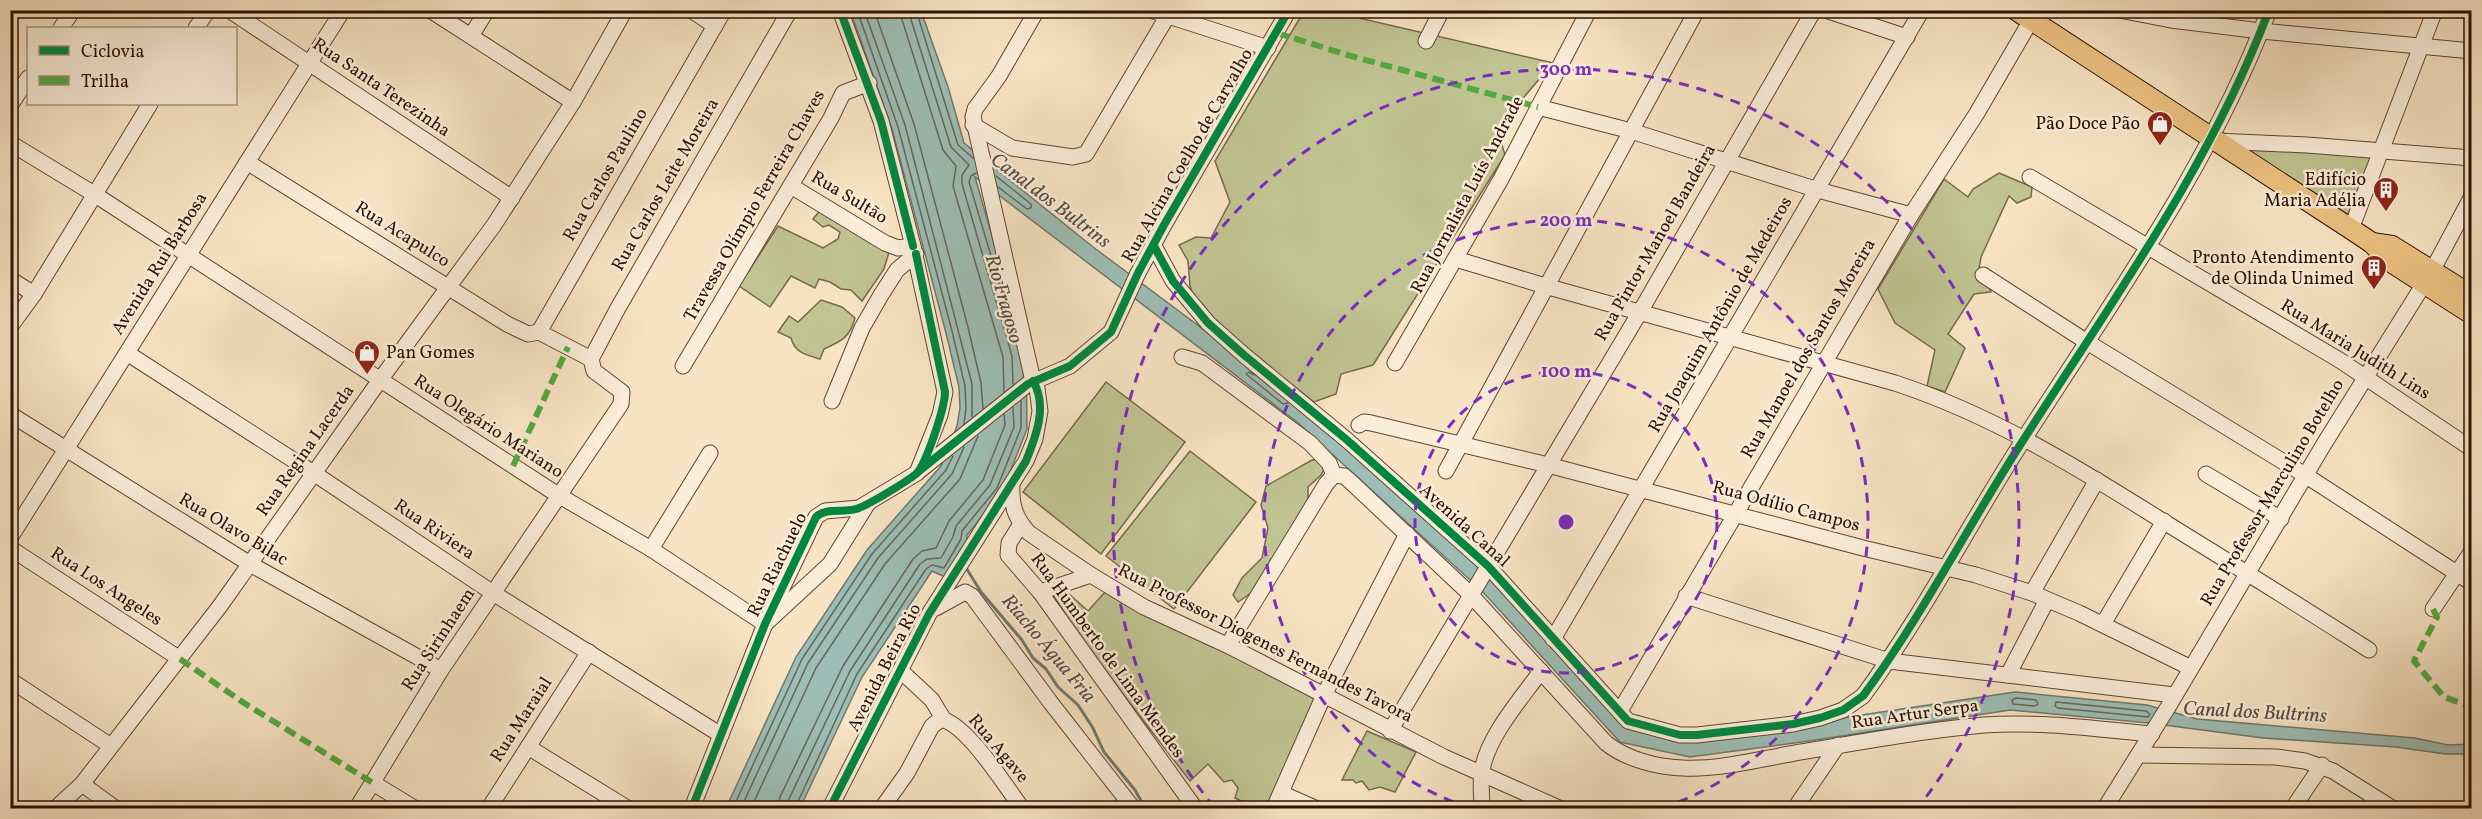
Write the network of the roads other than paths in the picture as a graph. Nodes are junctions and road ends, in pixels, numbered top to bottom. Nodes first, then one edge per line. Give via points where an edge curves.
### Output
1 (73, 10) edge
2 (207, 10) edge
3 (229, 10) edge
4 (343, 10) edge
5 (430, 10) edge
6 (487, 10) edge
7 (625, 10) edge
8 (691, 10) edge
9 (724, 10) edge
10 (790, 10) edge
11 (840, 10) edge
12 (1037, 10) edge
13 (1150, 10) edge
14 (1289, 10) edge
15 (1442, 10) edge
16 (1589, 10) edge
17 (1697, 10) edge
18 (1814, 10) edge
19 (1825, 10) edge
20 (1922, 10) edge
21 (2119, 10) edge
22 (2269, 10) edge
23 (2435, 10) edge
24 (1170, 13) edge
25 (2028, 14) edge
26 (715, 26) junction
27 (62, 27) edge
28 (197, 27) edge
29 (2261, 31) junction
30 (471, 36) junction
31 (1907, 37) junction
32 (1426, 42) dead end
33 (2422, 46) junction
34 (1268, 48) junction
35 (2472, 51) edge
36 (308, 63) junction
37 (27, 80) edge
38 (869, 83) junction
39 (573, 102) junction
40 (149, 105) edge
41 (10, 106) edge
42 (1538, 107) junction
43 (973, 125) junction
44 (1631, 131) junction
45 (2212, 140) junction
46 (10, 143) edge
47 (2380, 151) junction
48 (2472, 158) edge
49 (1726, 160) junction
50 (247, 162) junction
51 (2030, 177) dead end
52 (791, 186) junction
53 (1818, 190) junction
54 (94, 194) junction
55 (2472, 196) edge
56 (512, 198) junction
57 (1911, 215) junction
58 (2351, 229) junction
59 (1154, 246) junction
60 (2147, 248) junction
61 (914, 250) junction
62 (189, 257) junction
63 (1456, 259) junction
64 (1983, 275) dead end
65 (2428, 277) junction
66 (10, 279) edge
67 (1545, 286) junction
68 (449, 287) junction
69 (34, 294) junction
70 (2472, 296) edge
71 (1640, 312) junction
72 (2472, 314) edge
73 (10, 327) edge
74 (539, 332) junction
75 (1730, 337) junction
76 (2087, 342) junction
77 (127, 353) junction
78 (1182, 357) dead end
79 (591, 358) junction
80 (1395, 363) dead end
81 (1823, 363) junction
82 (683, 366) dead end
83 (2365, 378) junction
84 (380, 380) junction
85 (1030, 382) junction
86 (832, 401) dead end
87 (10, 414) edge
88 (1359, 425) dead end
89 (2023, 440) junction
90 (1460, 444) junction
91 (66, 448) junction
92 (2472, 449) edge
93 (710, 453) dead end
94 (1548, 465) junction
95 (1446, 471) dead end
96 (917, 473) junction
97 (315, 474) junction
98 (2206, 474) dead end
99 (1334, 476) junction
100 (2305, 476) junction
101 (2097, 480) junction
102 (1012, 484) junction
103 (1642, 489) junction
104 (558, 495) junction
105 (868, 503) junction
106 (1736, 514) junction
107 (2281, 519) junction
108 (2164, 521) junction
109 (1021, 524) junction
110 (1407, 534) junction
111 (10, 538) edge
112 (10, 548) edge
113 (651, 549) junction
114 (2472, 551) edge
115 (250, 564) junction
116 (1487, 568) junction
117 (1947, 568) junction
118 (2248, 572) junction
119 (2456, 573) junction
120 (1091, 575) junction
121 (2472, 583) edge
122 (1472, 590) junction
123 (1040, 592) junction
124 (494, 593) junction
125 (2032, 593) junction
126 (1686, 596) junction
127 (2047, 600) junction
128 (2433, 609) dead end
129 (929, 614) junction
130 (765, 624) junction
131 (2103, 624) junction
132 (1553, 639) junction
133 (1228, 645) junction
134 (2369, 650) dead end
135 (589, 652) junction
136 (180, 659) junction
137 (1888, 661) junction
138 (2191, 668) junction
139 (441, 670) junction
140 (901, 671) junction
141 (1541, 671) junction
142 (2008, 675) junction
143 (10, 680) edge
144 (1324, 695) junction
145 (2172, 700) junction
146 (1620, 711) junction
147 (944, 720) junction
148 (1390, 731) junction
149 (2153, 732) junction
150 (721, 735) junction
151 (1838, 745) junction
152 (111, 746) junction
153 (528, 747) junction
154 (2139, 755) junction
155 (2322, 765) junction
156 (1482, 773) junction
157 (373, 783) junction
158 (82, 784) junction
159 (1281, 793) junction
160 (56, 808) edge
161 (115, 808) edge
162 (357, 808) edge
163 (414, 808) edge
164 (489, 808) edge
165 (627, 808) edge
166 (692, 808) edge
167 (830, 808) edge
168 (882, 808) edge
169 (1022, 808) edge
170 (1133, 808) edge
171 (1195, 808) edge
172 (1274, 808) edge
173 (1315, 808) edge
174 (1482, 808) edge
175 (1559, 808) edge
176 (1795, 808) edge
177 (2105, 808) edge
178 (2293, 808) edge
179 (2392, 808) edge

1 - 27 street
2 - 28 street
3 - 36 street, Rua Santa Terezinha
4 - 36 street, Avenida Rui Barbosa
5 - 30 street
6 - 30 street
7 - 39 street, Rua Regina Lacerda
8 - 26 street
9 - 26 street, Rua Carlos Paulino
10 - 79 street, Rua Carlos Leite Moreira
11 - 38 street
12 - 43 street via 975,109
13 - 24 street
14 - 34 street, Rua Alcina Coelho de Carvalho
15 - 32 street
16 - 42 street, Rua Jornalista Luís Andrade
17 - 44 street
18 - 49 street, Rua Pintor Manoel Bandeira
19 - 31 street
20 - 31 street, Rua Joaquim Antônio de Medeiros
21 - 29 street
22 - 29 street
23 - 33 street
24 - 34 street
24 - 43 street via 1086,154 1073,157 1012,148
25 - 45 main road
25 - 57 street, Rua Manoel dos Santos Moreira via 1977,113
26 - 74 street, Rua Carlos Paulino
29 - 33 street
29 - 45 street
30 - 39 street
31 - 53 street, Rua Joaquim Antônio de Medeiros
33 - 35 street
33 - 47 street
34 - 59 street, Rua Alcina Coelho de Carvalho
36 - 50 street, Avenida Rui Barbosa
36 - 56 street, Rua Santa Terezinha
37 - 41 street
38 - 52 street, Travessa Olímpio Ferreira Chaves via 843,93
38 - 61 street
39 - 56 street, Rua Regina Lacerda
40 - 54 street
42 - 44 street
42 - 63 street, Rua Jornalista Luís Andrade
43 - 85 street
44 - 49 street
44 - 67 street
45 - 47 street
45 - 58 main road
45 - 60 street
46 - 54 street, Rua Olegário Mariano
47 - 48 street
47 - 58 street
49 - 53 street
49 - 71 street, Rua Pintor Manoel Bandeira
50 - 62 street, Avenida Rui Barbosa
50 - 68 street, Rua Acapulco
51 - 60 street, Rua Maria Judith Lins
52 - 61 street, Rua Sultão via 885,243
52 - 82 street, Travessa Olímpio Ferreira Chaves
53 - 57 street
53 - 75 street, Rua Joaquim Antônio de Medeiros
54 - 62 street, Rua Olegário Mariano
54 - 69 street
55 - 65 street, Rua Professor Marculino Botelho
56 - 68 street, Rua Regina Lacerda
57 - 81 street, Rua Manoel dos Santos Moreira
58 - 65 main road via 2372,243 2392,246
59 - 85 street, Rua Alcina Coelho de Carvalho via 1137,273 1112,332 1070,366
59 - 116 street, Avenida Canal via 1183,294 1225,339 1300,400
60 - 76 street
60 - 83 street, Rua Maria Judith Lins
61 - 86 street via 897,270 862,328
61 - 96 street via 945,392
62 - 77 street, Avenida Rui Barbosa
62 - 84 street, Rua Olegário Mariano
63 - 67 street
63 - 80 street, Rua Jornalista Luís Andrade
64 - 76 street
65 - 70 main road
65 - 72 main road
65 - 83 street, Rua Professor Marculino Botelho
66 - 69 street
67 - 71 street
67 - 90 street
68 - 74 street, Rua Acapulco via 518,330 528,334
68 - 84 street, Rua Regina Lacerda
69 - 73 street
71 - 75 street
71 - 94 street, Rua Pintor Manoel Bandeira
74 - 79 street
75 - 81 street
75 - 103 street, Rua Joaquim Antônio de Medeiros
76 - 89 street
76 - 100 street
77 - 91 street, Avenida Rui Barbosa
77 - 97 street, Rua Riviera
78 - 99 street via 1202,363 1310,443 1329,463
79 - 104 street, Rua Sirinhaem via 594,371 623,393 621,404
81 - 89 street via 1934,396
81 - 106 street, Rua Manoel dos Santos Moreira
83 - 92 street, Rua Maria Judith Lins
83 - 100 street, Rua Professor Marculino Botelho
84 - 97 street, Rua Regina Lacerda
84 - 104 street, Rua Olegário Mariano
85 - 96 street, Rua Alcina Coelho de Carvalho
85 - 102 street via 1037,388 1040,403 1038,423 1026,461
87 - 91 street, Rua Olavo Bilac
88 - 90 street, Rua Odílio Campos via 1371,423
89 - 101 street
89 - 117 street
90 - 94 street, Rua Odílio Campos
90 - 95 street
91 - 111 street, Avenida Rui Barbosa
91 - 115 street, Rua Olavo Bilac
93 - 113 street
94 - 103 street, Rua Odílio Campos
94 - 116 street, Rua Pintor Manoel Bandeira
96 - 105 street, Rua Riachuelo
97 - 115 street, Rua Regina Lacerda
97 - 124 street, Rua Riviera
98 - 107 street
99 - 110 street, Rua Artur Serpa via 1344,476
99 - 133 street
100 - 107 street, Rua Professor Marculino Botelho
100 - 119 street
101 - 108 street
101 - 125 street
102 - 109 street via 1014,510
102 - 129 street, Avenida Beira Rio
103 - 106 street, Rua Odílio Campos
103 - 132 street, Rua Joaquim Antônio de Medeiros
104 - 113 street, Rua Olegário Mariano
104 - 124 street, Rua Sirinhaem
105 - 130 street via 830,564
105 - 130 street, Rua Riachuelo via 855,509 825,511 816,517
106 - 117 street, Rua Odílio Campos
106 - 126 street, Rua Manoel dos Santos Moreira
107 - 118 street, Rua Professor Marculino Botelho
108 - 118 street
108 - 131 street
109 - 120 street, Rua Professor Diogenes Fernandes Tavora
109 - 123 street, Rua Humberto de Lima Mendes via 1007,553
110 - 122 street, Rua Artur Serpa
110 - 144 street
112 - 136 street, Rua Los Angeles
113 - 130 street, Rua Olegário Mariano
114 - 119 street
115 - 136 street, Rua Regina Lacerda
115 - 139 street, Rua Olavo Bilac
116 - 122 street, Rua Pintor Manoel Bandeira
116 - 132 street, Avenida Canal
117 - 125 street, Rua Odílio Campos
117 - 137 street
118 - 134 street
118 - 138 street, Rua Professor Marculino Botelho
119 - 121 street
119 - 128 street
120 - 123 street
120 - 133 street, Rua Professor Diogenes Fernandes Tavora via 1144,607
122 - 141 street, Rua Artur Serpa
122 - 148 street, Rua Pintor Manoel Bandeira
123 - 171 street, Rua Humberto de Lima Mendes
124 - 135 street, Rua Riviera
124 - 139 street, Rua Sirinhaem
125 - 127 street, Rua Odílio Campos
126 - 137 street
126 - 146 street, Rua Manoel dos Santos Moreira
127 - 131 street, Rua Odílio Campos
127 - 142 street
129 - 140 street, Avenida Beira Rio
129 - 170 street, Avenida Beira Rio via 957,595 965,592 972,596
130 - 150 street, Rua Riachuelo
131 - 138 street, Rua Odílio Campos
132 - 146 street, Avenida Canal
133 - 144 street, Rua Professor Diogenes Fernandes Tavora
135 - 150 street, Rua Riviera
135 - 153 street, Rua Maraial
136 - 152 street, Rua Regina Lacerda
137 - 142 street
137 - 146 street, Avenida Canal via 1859,700 1833,715 1802,722 1688,736 1634,724
138 - 145 street, Rua Professor Marculino Botelho
139 - 157 street, Rua Sirinhaem
140 - 147 street via 932,700
140 - 167 street, Avenida Beira Rio
141 - 151 street, Rua Artur Serpa via 1606,743 1629,756 1659,765 1700,768
141 - 156 street via 1491,747
142 - 145 street
143 - 152 street
144 - 148 street, Rua Professor Diogenes Fernandes Tavora
144 - 159 street
145 - 149 street, Rua Professor Marculino Botelho
147 - 168 street, Rua Agave via 932,726 907,773
147 - 169 street, Rua Agave via 977,748
148 - 156 street, Rua Professor Diogenes Fernandes Tavora
149 - 151 street, Rua Artur Serpa via 2021,723
149 - 154 street, Rua Professor Marculino Botelho
150 - 166 street, Rua Riachuelo
151 - 176 street
152 - 158 street, Rua Regina Lacerda
153 - 164 street, Rua Maraial
153 - 165 street
154 - 155 street via 2276,757
154 - 177 street, Rua Professor Marculino Botelho
155 - 178 street
155 - 179 street
156 - 174 street
156 - 175 street, Rua Professor Diogenes Fernandes Tavora
157 - 162 street, Rua Sirinhaem
157 - 163 street
158 - 160 street, Rua Regina Lacerda
158 - 161 street
159 - 172 street
159 - 173 street

